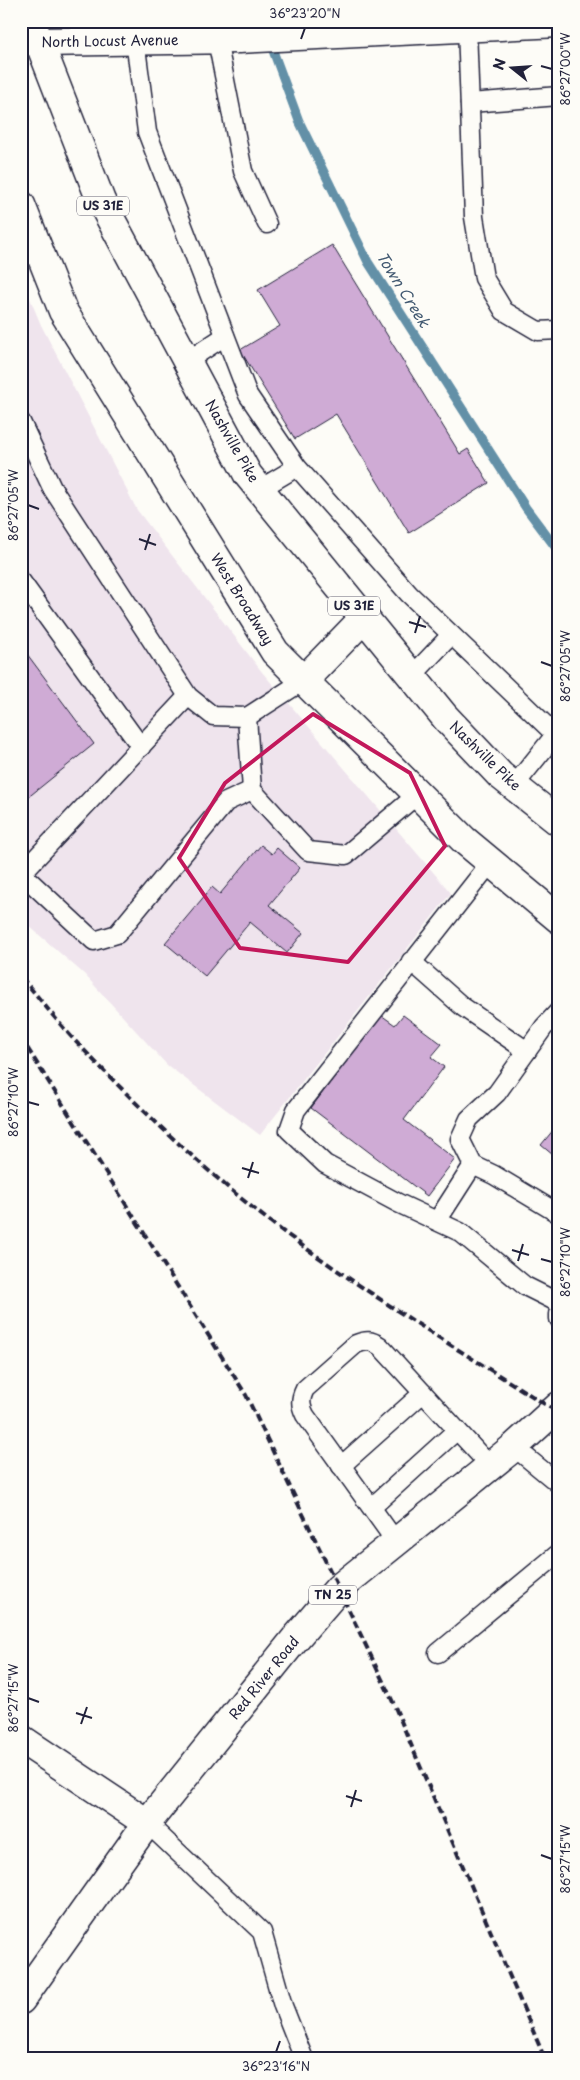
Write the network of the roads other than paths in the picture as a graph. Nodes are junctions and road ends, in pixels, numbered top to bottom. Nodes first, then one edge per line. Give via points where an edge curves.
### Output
1 (559, 23) edge
2 (467, 28) junction
3 (30, 35) edge
4 (228, 39) junction
5 (135, 40) junction
6 (559, 96) edge
7 (470, 103) junction
8 (21, 205) edge
9 (267, 224) dead end
10 (559, 330) edge
11 (225, 336) junction
12 (187, 361) junction
13 (21, 422) edge
14 (298, 467) junction
15 (260, 489) junction
16 (21, 581) edge
17 (364, 618) junction
18 (451, 634) junction
19 (411, 677) junction
20 (303, 681) junction
21 (188, 696) junction
22 (247, 717) junction
23 (557, 736) edge
24 (141, 747) junction
25 (514, 786) junction
26 (252, 790) junction
27 (418, 794) junction
28 (559, 822) edge
29 (491, 862) junction
30 (21, 874) edge
31 (559, 919) edge
32 (411, 961) junction
33 (559, 1011) edge
34 (527, 1051) junction
35 (473, 1165) junction
36 (559, 1214) edge
37 (437, 1221) junction
38 (559, 1304) edge
39 (559, 1314) edge
40 (559, 1319) edge
41 (424, 1393) junction
42 (559, 1406) edge
43 (457, 1430) junction
44 (514, 1447) junction
45 (341, 1466) junction
46 (490, 1466) junction
47 (559, 1484) edge
48 (372, 1507) junction
49 (396, 1542) junction
50 (559, 1553) edge
51 (438, 1653) dead end
52 (21, 1738) edge
53 (147, 1823) junction
54 (21, 2000) edge
55 (304, 2059) edge

1 - 2 main road, North Locust Avenue
2 - 4 main road, North Locust Avenue
2 - 7 lane
3 - 5 main road, North Locust Avenue
3 - 12 main road, Nashville Pike / US 31E via 100,201
4 - 5 main road, North Locust Avenue
4 - 9 lane via 243,171
5 - 11 lane via 147,132
6 - 7 lane
7 - 10 lane via 474,217 484,278 504,311 538,331
8 - 20 main road, West Broadway via 63,311 275,652
11 - 12 lane
11 - 14 lane via 248,395
12 - 15 main road, Nashville Pike / US 31E via 248,474
13 - 21 lane via 52,488
14 - 15 lane
14 - 18 lane via 409,594
15 - 17 main road, Nashville Pike / US 31E
16 - 24 lane
17 - 19 main road, Nashville Pike / US 31E
17 - 20 main road
18 - 19 lane
18 - 23 lane
19 - 25 main road, Nashville Pike / US 31E via 445,718
20 - 22 lane
20 - 27 main road, West Broadway
21 - 22 lane via 213,716
21 - 24 lane
22 - 26 lane
23 - 25 lane
24 - 30 lane
25 - 28 main road, Nashville Pike / US 31E
26 - 27 lane via 308,851 346,855
26 - 30 lane via 226,802 117,934 94,941
27 - 29 main road, West Broadway
29 - 31 main road, West Broadway
29 - 32 lane
32 - 34 lane via 464,1007
32 - 37 lane via 296,1110 289,1130 325,1164
33 - 34 lane
34 - 35 lane via 496,1093 469,1119 460,1138
35 - 36 lane
35 - 37 lane
37 - 38 lane via 460,1232 525,1286
39 - 40 lane
41 - 43 lane
41 - 45 lane
41 - 45 lane via 372,1341 365,1340 348,1350 304,1389 300,1398 305,1415
42 - 44 main road, Red River Road / TN 25
43 - 46 lane
43 - 48 lane
44 - 46 main road, Red River Road / TN 25
44 - 47 lane
45 - 48 lane
46 - 49 main road, Red River Road / TN 25
48 - 49 lane
49 - 53 main road, Red River Road / TN 25 via 339,1588
50 - 51 lane
52 - 53 main road
53 - 54 main road, Red River Road / TN 25
53 - 55 lane via 262,1932 283,2006

